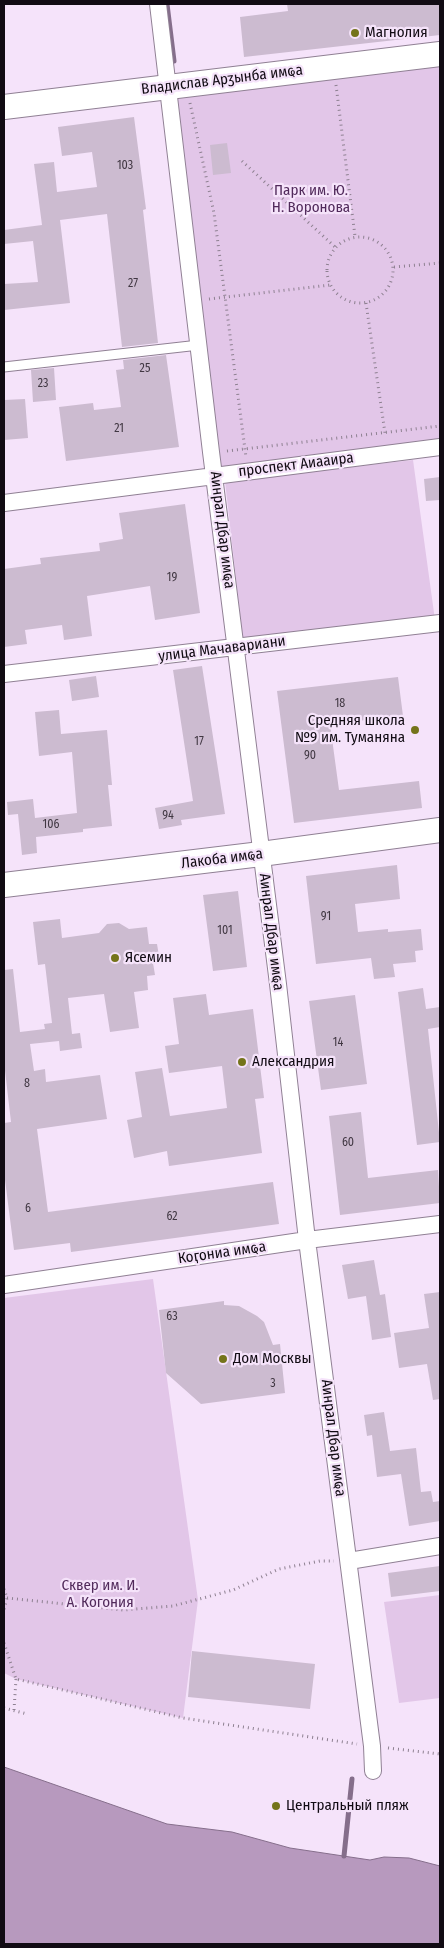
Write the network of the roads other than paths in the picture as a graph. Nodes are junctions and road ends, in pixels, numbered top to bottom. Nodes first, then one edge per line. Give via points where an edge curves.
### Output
1 (158, 4) edge
2 (440, 54) edge
3 (176, 86) junction
4 (4, 106) edge
5 (199, 345) junction
6 (4, 367) edge
7 (440, 447) edge
8 (215, 476) junction
9 (4, 503) edge
10 (440, 623) edge
11 (236, 647) junction
12 (4, 674) edge
13 (440, 830) edge
14 (261, 854) junction
15 (4, 885) edge
16 (440, 1224) edge
17 (307, 1240) junction
18 (4, 1285) edge
19 (440, 1546) edge
20 (349, 1562) junction
21 (374, 1771) dead end

1 - 3 street, Аинрал Дбар имҩа
2 - 3 main road, Владислав Арӡынба имҩа
3 - 4 main road, Владислав Арӡынба имҩа
3 - 5 street, Аинрал Дбар имҩа
5 - 6 lane
5 - 8 street, Аинрал Дбар имҩа
7 - 8 street, проспект Аиааира
8 - 9 street, проспект Аиааира
8 - 11 street, Аинрал Дбар имҩа
10 - 11 street, улица Мачавариани
11 - 12 street, улица Мачавариани
11 - 14 street, Аинрал Дбар имҩа
13 - 14 main road, Лакоба имҩа
14 - 15 main road, Лакоба имҩа
14 - 17 street, Аинрал Дбар имҩа
16 - 17 street, Коӷониа имҩа
17 - 18 street, Коӷониа имҩа
17 - 20 street, Аинрал Дбар имҩа
19 - 20 street
20 - 21 street, Аинрал Дбар имҩа

